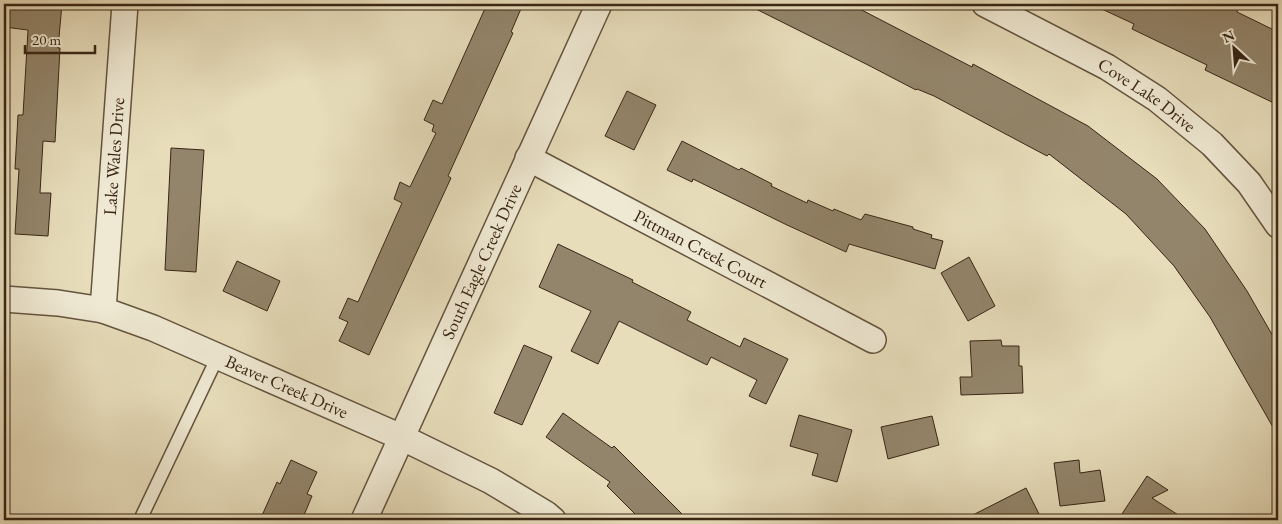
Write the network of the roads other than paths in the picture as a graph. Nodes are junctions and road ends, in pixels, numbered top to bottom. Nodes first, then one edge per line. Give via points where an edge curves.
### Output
1 (125, 4) edge
2 (599, 4) edge
3 (985, 4) edge
4 (528, 158) junction
5 (1278, 224) edge
6 (4, 299) edge
7 (103, 310) junction
8 (873, 340) dead end
9 (218, 356) junction
10 (400, 437) junction
11 (140, 520) edge
12 (364, 520) edge
13 (553, 520) edge

1 - 7 street, Lake Wales Drive
2 - 4 street, South Eagle Creek Drive
3 - 5 street, Cove Lake Drive via 1107,67 1157,99 1212,144 1249,183
4 - 8 street, Pittman Creek Court
4 - 10 street, South Eagle Creek Drive
6 - 7 street, Beaver Creek Drive
7 - 9 street, Beaver Creek Drive
9 - 10 street, Beaver Creek Drive
9 - 11 lane
10 - 12 street, South Eagle Creek Drive
10 - 13 street, Beaver Creek Drive via 491,481

